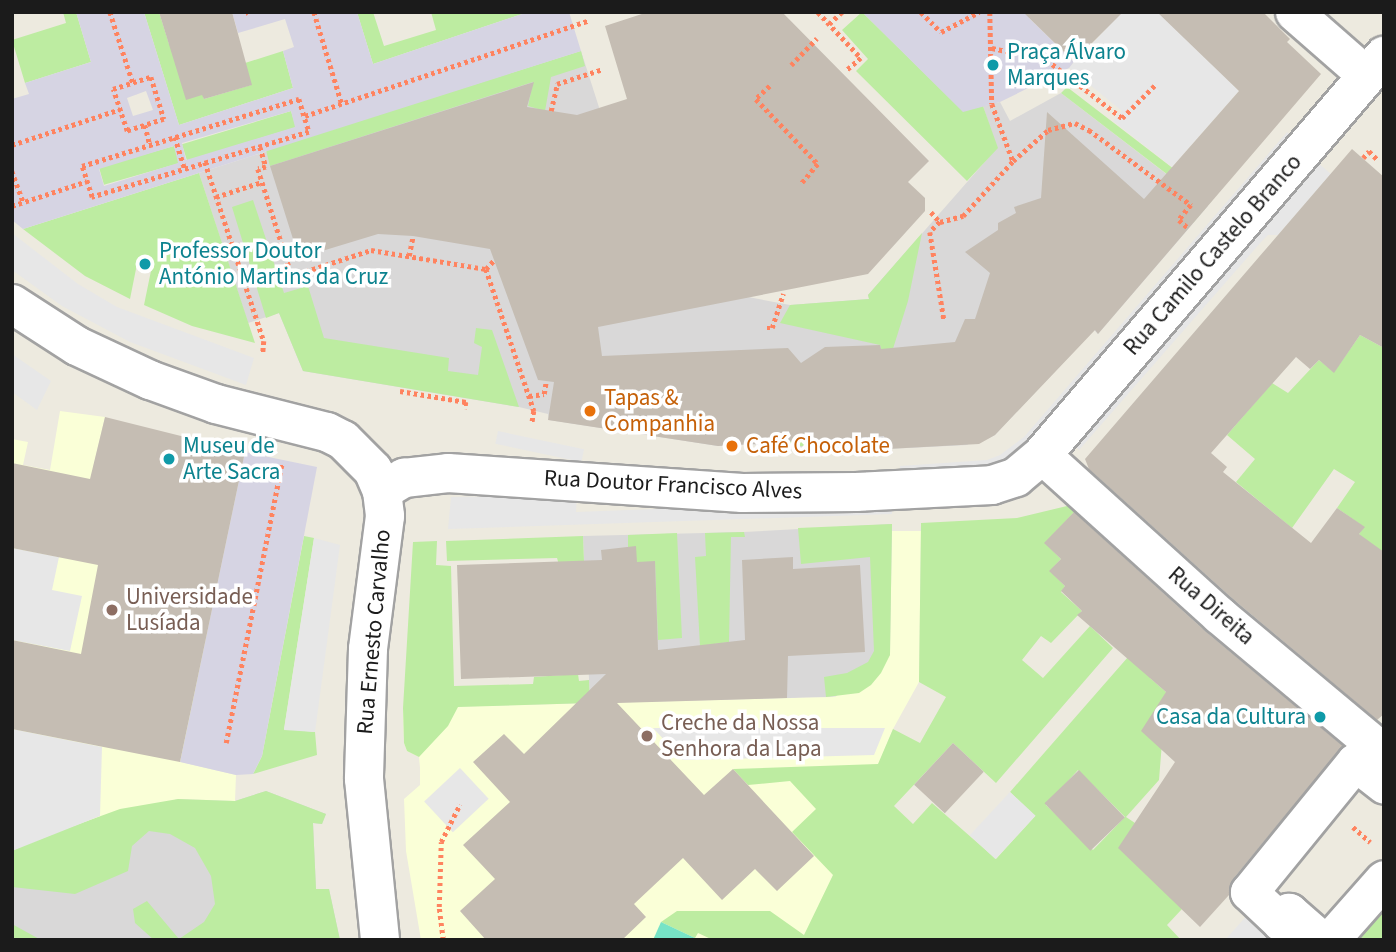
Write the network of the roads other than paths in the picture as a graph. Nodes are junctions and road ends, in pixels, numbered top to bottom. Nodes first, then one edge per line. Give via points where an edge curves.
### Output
1 (1294, 12) edge
2 (1378, 73) edge
3 (12, 304) edge
4 (1042, 455) junction
5 (382, 491) junction
6 (1384, 753) edge
7 (1384, 785) edge
8 (1379, 862) edge
9 (380, 940) edge
10 (1321, 940) edge
11 (1330, 940) edge

1 - 2 street
2 - 4 street, Rua Camilo Castelo Branco
3 - 5 street via 77,345 150,380 344,440 363,456
4 - 5 street, Rua Doutor Francisco Alves via 1016,477 992,485 909,490 742,493 448,473 404,478
4 - 6 street, Rua Direita via 1202,600
5 - 9 street, Rua Ernesto Carvalho via 383,543 363,723 367,834
7 - 10 street via 1354,762 1249,892 1281,922 1289,912
8 - 11 street

